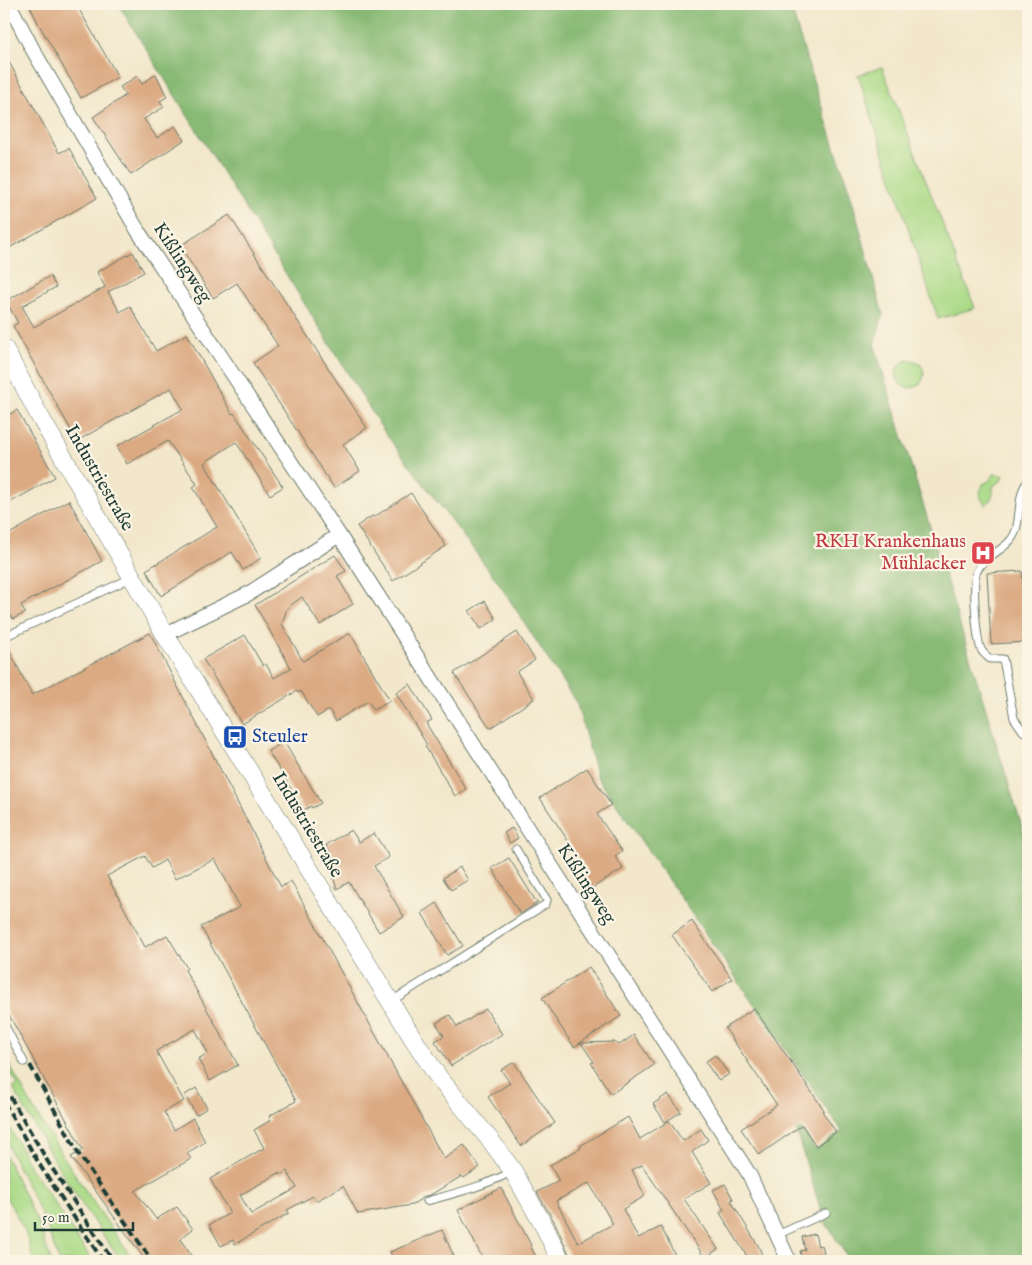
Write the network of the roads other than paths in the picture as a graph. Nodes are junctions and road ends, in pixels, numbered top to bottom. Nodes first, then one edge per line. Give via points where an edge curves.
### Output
1 (9, 4) edge
2 (4, 348) edge
3 (1028, 482) edge
4 (339, 535) junction
5 (132, 578) junction
6 (166, 636) junction
7 (4, 637) edge
8 (1028, 734) edge
9 (516, 849) dead end
10 (390, 1002) junction
11 (4, 1024) edge
12 (24, 1062) dead end
13 (513, 1171) junction
14 (427, 1201) dead end
15 (826, 1214) dead end
16 (777, 1235) junction
17 (562, 1261) edge
18 (789, 1261) edge

1 - 4 street, Kißlingweg via 138,231
2 - 5 street, Industriestraße
3 - 8 lane via 1011,542 983,562 976,572 975,584 978,641 990,659 1003,659 1014,718
4 - 6 street via 248,594
4 - 16 street, Kißlingweg via 749,1174
5 - 6 street, Industriestraße
5 - 7 lane
6 - 10 street, Industriestraße
9 - 10 lane via 547,900 546,904
10 - 13 street, Industriestraße via 439,1078
11 - 12 lane
13 - 14 lane via 468,1190
13 - 17 street, Industriestraße
15 - 16 lane
16 - 18 street, Kißlingweg

